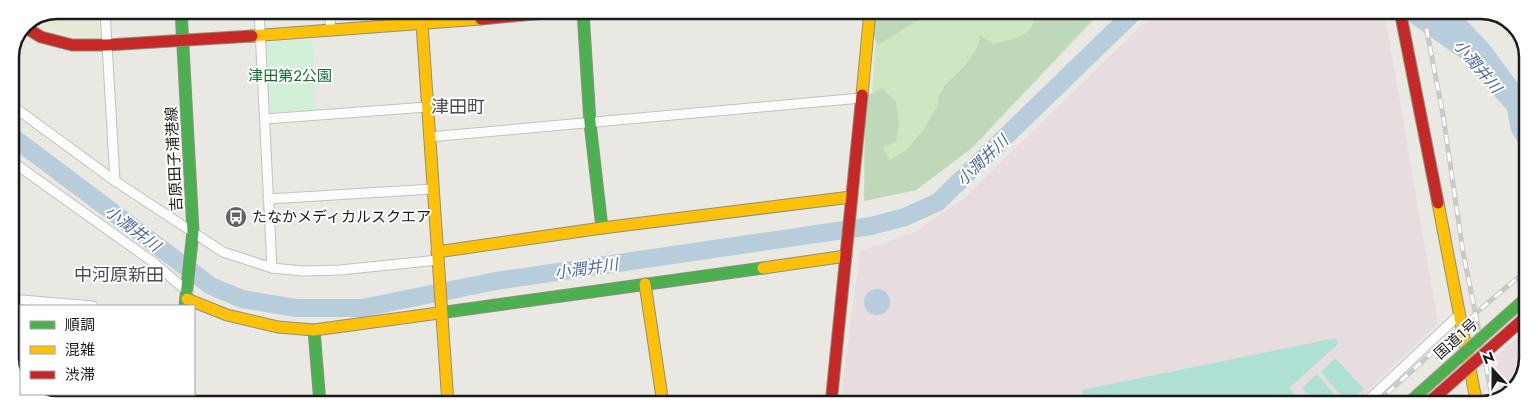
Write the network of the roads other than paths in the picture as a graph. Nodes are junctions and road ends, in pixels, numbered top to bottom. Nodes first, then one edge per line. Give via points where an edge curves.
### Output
1 (106, 19) edge
2 (182, 19) edge
3 (259, 19) edge
4 (330, 19) edge
5 (422, 19) edge
6 (473, 19) edge
7 (583, 19) edge
8 (869, 19) edge
9 (1402, 19) edge
10 (422, 24) junction
11 (30, 30) edge
12 (331, 30) junction
13 (260, 36) junction
14 (183, 40) junction
15 (107, 44) junction
16 (861, 98) junction
17 (427, 107) junction
18 (19, 111) edge
19 (265, 118) junction
20 (590, 123) junction
21 (429, 137) junction
22 (19, 166) edge
23 (115, 181) junction
24 (433, 188) junction
25 (268, 199) junction
26 (851, 200) junction
27 (602, 228) junction
28 (193, 236) junction
29 (847, 251) junction
30 (437, 256) junction
31 (272, 268) junction
32 (645, 284) junction
33 (187, 296) edge
34 (19, 300) edge
35 (1519, 304) edge
36 (81, 305) edge
37 (441, 312) junction
38 (1460, 314) junction
39 (1519, 323) edge
40 (314, 330) junction
41 (319, 396) edge
42 (447, 396) edge
43 (662, 396) edge
44 (832, 396) edge
45 (1373, 396) edge
46 (1416, 396) edge
47 (1436, 396) edge
48 (1475, 396) edge

1 - 15 street
2 - 14 main road, 吉原田子浦港線
3 - 13 street
4 - 12 street
5 - 10 street
6 - 10 main road
7 - 20 main road
8 - 16 main road
9 - 38 main road
10 - 12 main road
10 - 17 main road
11 - 15 main road via 40,37 72,45
12 - 13 main road
13 - 14 main road
13 - 19 street
14 - 15 main road
14 - 28 main road, 吉原田子浦港線
15 - 23 street
16 - 20 street
16 - 26 main road
17 - 19 street
17 - 21 main road
18 - 23 street
19 - 25 street
20 - 21 street
20 - 27 main road
21 - 24 main road
22 - 33 street via 153,262
23 - 28 street
24 - 25 street
24 - 30 main road
25 - 31 street
26 - 27 main road
26 - 29 main road
27 - 30 main road
28 - 31 street via 223,252
28 - 33 main road, 吉原田子浦港線
29 - 32 main road
29 - 44 main road
30 - 31 street via 340,270
30 - 37 main road
32 - 37 main road
32 - 43 main road
33 - 40 main road via 227,315 278,327
34 - 36 street
35 - 46 main road, 国道1号, bridge
37 - 40 main road
37 - 42 main road
38 - 45 street
38 - 48 main road
39 - 47 main road, 国道1号, bridge
40 - 41 main road

